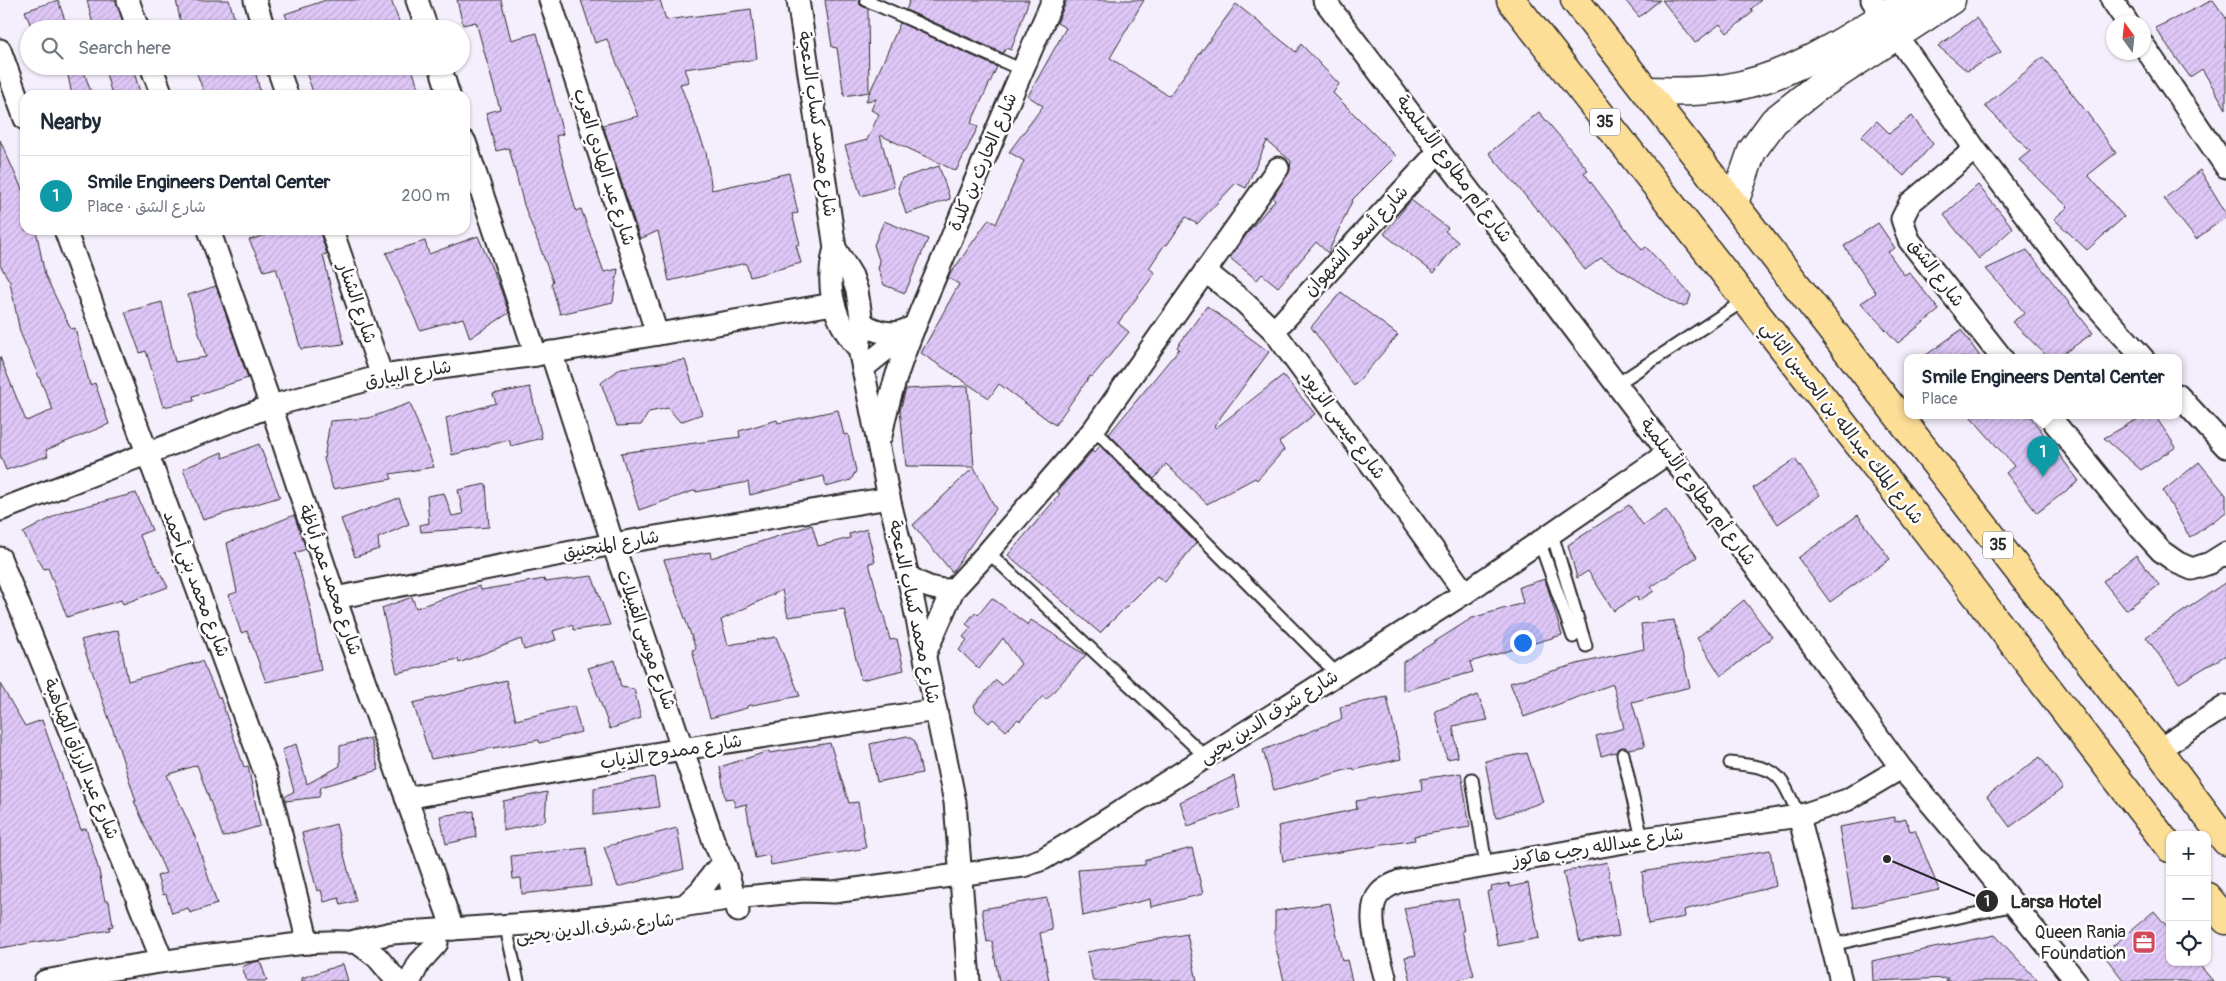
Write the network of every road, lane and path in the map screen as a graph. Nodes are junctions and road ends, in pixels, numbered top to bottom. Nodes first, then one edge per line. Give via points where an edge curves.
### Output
1 (128, 0) edge
2 (255, 0) edge
3 (417, 0) edge
4 (550, 0) edge
5 (798, 0) edge
6 (866, 0) edge
7 (1053, 0) edge
8 (1324, 0) edge
9 (1512, 0) edge
10 (1575, 0) edge
11 (1909, 0) edge
12 (1951, 0) edge
13 (2112, 0) edge
14 (2122, 15) edge
15 (1883, 17) edge
16 (135, 20) edge
17 (261, 20) edge
18 (424, 20) edge
19 (0, 50) edge
20 (2151, 56) edge
21 (1022, 70) junction
22 (155, 75) edge
23 (280, 75) edge
24 (443, 75) edge
25 (160, 90) edge
26 (285, 90) edge
27 (447, 90) edge
28 (1646, 91) junction
29 (20, 105) edge
30 (1976, 149) junction
31 (1439, 151) junction
32 (470, 155) edge
33 (2226, 167) edge
34 (1278, 168) dead end
35 (1734, 203) junction
36 (67, 235) edge
37 (211, 235) edge
38 (334, 235) edge
39 (835, 248) junction
40 (1205, 272) junction
41 (1745, 300) junction
42 (833, 304) junction
43 (862, 323) junction
44 (915, 326) junction
45 (1274, 331) junction
46 (657, 334) junction
47 (544, 353) junction
48 (1999, 354) edge
49 (2139, 354) edge
50 (861, 358) junction
51 (382, 376) junction
52 (1617, 384) junction
53 (868, 389) junction
54 (2182, 399) edge
55 (271, 406) junction
56 (2052, 419) edge
57 (1094, 428) junction
58 (879, 446) junction
59 (2226, 447) edge
60 (147, 454) junction
61 (1668, 454) junction
62 (889, 498) junction
63 (0, 510) edge
64 (1546, 539) junction
65 (613, 544) junction
66 (988, 552) junction
67 (2226, 553) edge
68 (0, 558) edge
69 (908, 576) junction
70 (953, 590) junction
71 (1465, 593) junction
72 (335, 598) junction
73 (1573, 637) dead end
74 (1586, 646) dead end
75 (925, 654) junction
76 (1337, 674) junction
77 (2226, 706) edge
78 (936, 710) junction
79 (682, 749) junction
80 (2158, 750) junction
81 (1623, 754) dead end
82 (1206, 757) junction
83 (1730, 763) dead end
84 (1901, 768) junction
85 (1472, 779) dead end
86 (406, 798) junction
87 (1799, 816) junction
88 (1642, 839) junction
89 (2226, 841) edge
90 (2166, 843) edge
91 (1486, 865) junction
92 (720, 869) junction
93 (961, 876) junction
94 (834, 892) junction
95 (764, 895) junction
96 (2211, 902) edge
97 (2015, 905) junction
98 (684, 906) junction
99 (729, 906) junction
100 (2226, 920) edge
101 (454, 929) junction
102 (507, 932) junction
103 (400, 939) junction
104 (355, 941) junction
105 (308, 943) junction
106 (437, 943) junction
107 (1831, 945) junction
108 (162, 960) junction
109 (137, 973) edge
110 (392, 974) edge
111 (45, 981) edge
112 (410, 981) edge
113 (518, 981) edge
114 (969, 981) edge
115 (1386, 981) edge
116 (1841, 981) edge
117 (2076, 981) edge

1 - 16 street
2 - 17 street
3 - 18 street
4 - 46 street, شارع عبد الهادي العرب
5 - 39 street, شارع محمد كساب الدعجة
6 - 21 lane
7 - 21 street, شارع الحارث بن كلدة
8 - 31 street, شارع أم مطاوع الأسلمية
9 - 41 highway, شارع الملك عبدالله بن الحسين الثاني / 35
10 - 28 highway, 35
11 - 15 street
12 - 15 street
13 - 14 street
15 - 28 street via 1808,60 1755,81 1713,90
15 - 30 street
15 - 35 street via 1816,88 1774,121 1752,151
19 - 29 street
20 - 33 street
21 - 44 street, شارع الحارث بن كلدة
22 - 25 street
23 - 26 street
24 - 27 street
28 - 35 highway, 35
30 - 48 street, شارع الشق via 1910,203 1902,219 1914,247
30 - 49 street via 2088,297
31 - 45 street, شارع أسعد الشهوان
31 - 52 street, شارع أم مطاوع الأسلمية
32 - 47 street, شارع موسى القبيلات
34 - 40 street
35 - 80 highway, 35
36 - 60 street, شارع محمد بني أحمد
37 - 55 street, شارع محمد عمر أباظة
38 - 51 street, شارع الشنار
39 - 42 street, شارع محمد كساب الدعجة via 830,276
39 - 43 street, شارع محمد كساب الدعجة via 852,276
40 - 45 street, شارع عيسى الزيود via 1244,302
40 - 57 street
41 - 52 lane
41 - 90 highway, شارع الملك عبدالله بن الحسين الثاني / 35
42 - 46 street, شارع البيارق
42 - 50 street, شارع محمد كساب الدعجة
43 - 44 street via 882,333 894,334
43 - 50 street, شارع محمد كساب الدعجة
44 - 50 street, شارع الحارث بن كلدة
44 - 53 street, شارع الحارث بن كلدة via 899,355
44 - 58 street, شارع الحارث بن كلدة via 887,409
45 - 71 street, شارع عيسى الزيود
46 - 47 street, شارع البيارق
47 - 51 street, شارع البيارق
47 - 65 street, شارع موسى القبيلات
50 - 53 street, شارع محمد كساب الدعجة
51 - 55 street, شارع البيارق
52 - 61 street, شارع أم مطاوع الأسلمية
53 - 58 street, شارع محمد كساب الدعجة
54 - 59 street
55 - 60 street, شارع البيارق
55 - 72 street, شارع محمد عمر أباظة
56 - 67 street via 2141,529 2171,559 2192,569
57 - 66 street
57 - 76 lane
58 - 62 street, شارع محمد كساب الدعجة
60 - 63 street, شارع البيارق
60 - 105 street, شارع محمد بني أحمد via 267,778
61 - 64 street, شارع شرف الدين يحيى
61 - 84 street, شارع أم مطاوع الأسلمية via 1766,581
62 - 65 street, شارع المنجنيق
62 - 69 street, شارع محمد كساب الدعجة
64 - 71 street, شارع شرف الدين يحيى
64 - 73 lane
64 - 74 lane
65 - 72 street, شارع المنجنيق
65 - 79 street, شارع موسى القبيلات
66 - 70 street
66 - 82 lane
68 - 108 street, شارع عبد الرزاق الهباهبة
69 - 70 street via 931,588
69 - 75 street, شارع محمد كساب الدعجة
70 - 75 street
71 - 76 street, شارع شرف الدين يحيى
72 - 86 street, شارع محمد عمر أباظة
75 - 78 street, شارع محمد كساب الدعجة
76 - 82 street, شارع شرف الدين يحيى
77 - 80 street
78 - 79 street, شارع ممدوح الذياب
78 - 93 street, شارع محمد كساب الدعجة via 955,802
79 - 86 street, شارع ممدوح الذياب
79 - 92 street, شارع موسى القبيلات
80 - 89 highway, 35
81 - 88 lane
82 - 93 street, شارع شرف الدين يحيى via 1043,858 1023,866
83 - 87 lane via 1774,771
84 - 87 street, شارع عبدالله رجب هاكوز via 1847,800
84 - 97 street, شارع أم مطاوع الأسلمية
85 - 91 lane
86 - 101 street, شارع محمد عمر أباظة
87 - 88 street, شارع عبدالله رجب هاكوز
87 - 107 street
88 - 91 street, شارع عبدالله رجب هاكوز
91 - 115 street, شارع عبدالله رجب هاكوز via 1400,881 1378,894 1373,904 1373,925
92 - 95 street
92 - 98 street
92 - 99 street, شارع موسى القبيلات
93 - 94 street, شارع شرف الدين يحيى
93 - 114 street, شارع محمد كساب الدعجة
94 - 95 street, شارع شرف الدين يحيى
94 - 99 street, شارع شرف الدين يحيى via 815,901
95 - 99 street, شارع شرف الدين يحيى
96 - 100 highway
97 - 107 lane
97 - 117 street, شارع أم مطاوع الأسلمية
98 - 99 street, شارع شرف الدين يحيى
98 - 102 street, شارع شرف الدين يحيى
99 - 102 street, شارع شرف الدين يحيى via 621,927
101 - 102 street, شارع شرف الدين يحيى
101 - 103 street, شارع شرف الدين يحيى
102 - 106 street, شارع شرف الدين يحيى
102 - 113 lane
103 - 104 street, شارع شرف الدين يحيى via 379,934
103 - 106 street, شارع شرف الدين يحيى
103 - 110 street
104 - 105 street, شارع شرف الدين يحيى
104 - 110 street
105 - 108 street, شارع شرف الدين يحيى
106 - 112 street via 419,963
107 - 116 street
108 - 109 street, شارع شرف الدين يحيى
109 - 111 street, شارع شرف الدين يحيى

